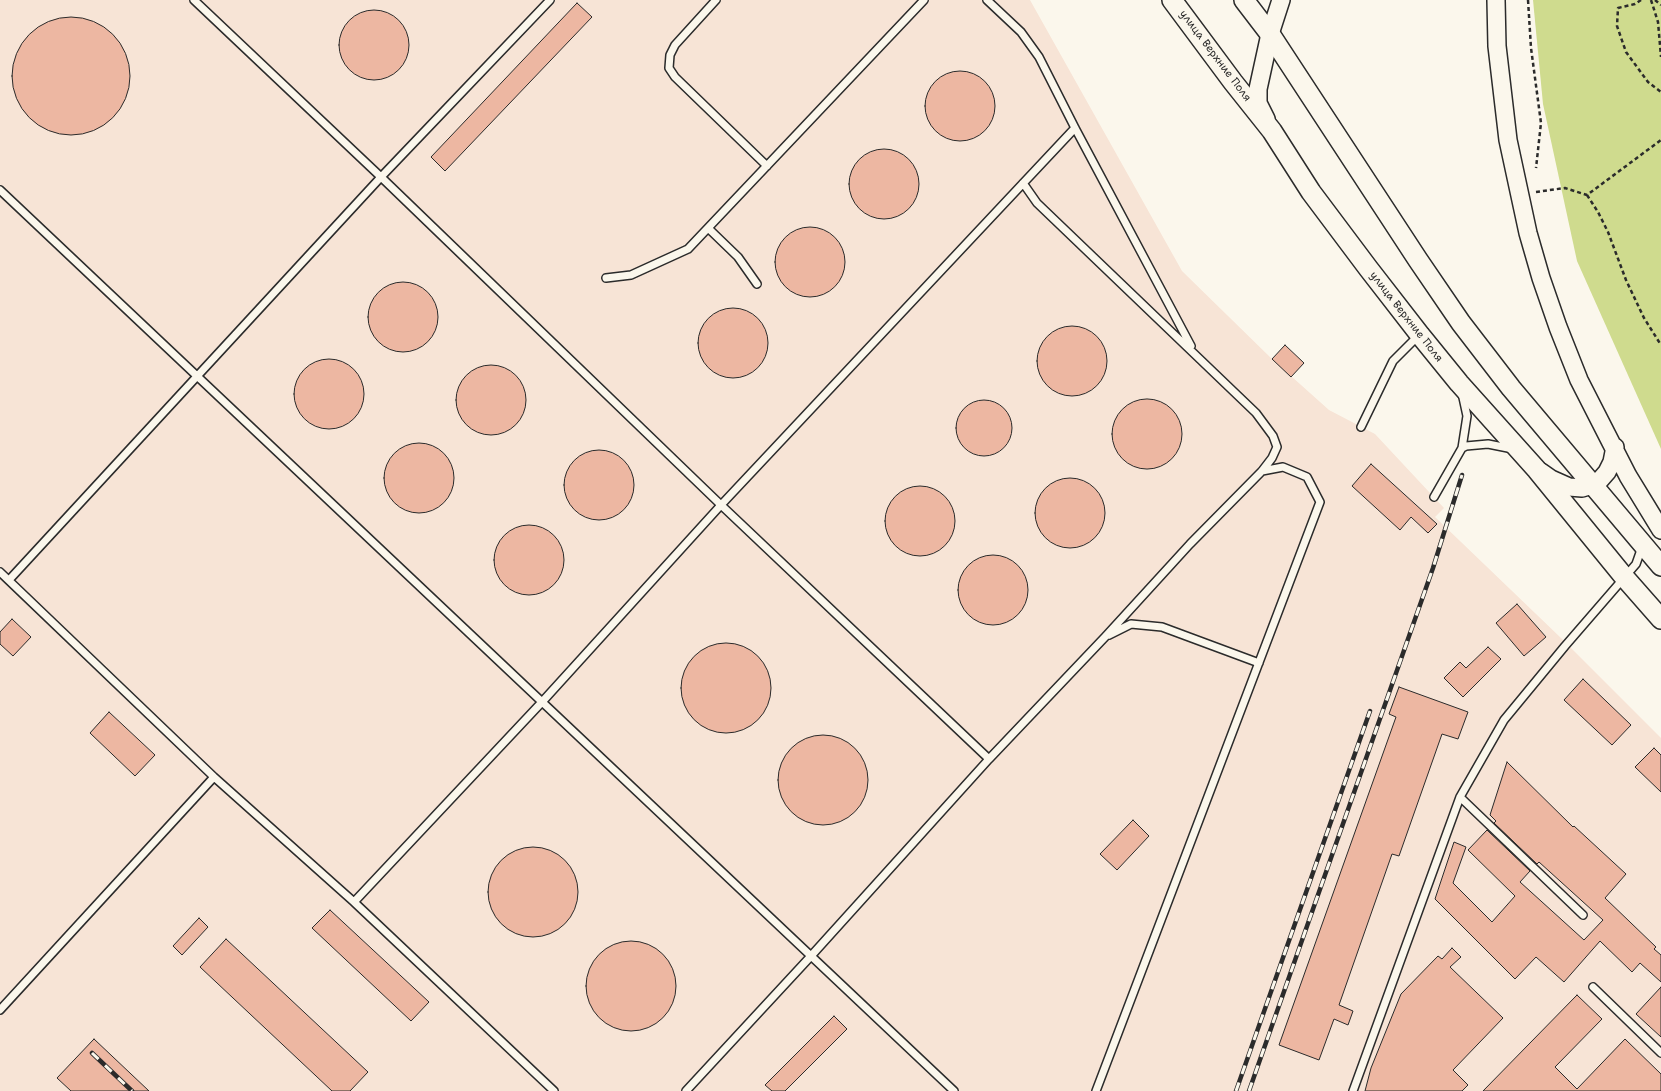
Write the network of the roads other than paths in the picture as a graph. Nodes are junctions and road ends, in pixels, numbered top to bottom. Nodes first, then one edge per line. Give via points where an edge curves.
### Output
1 (194, 0) edge
2 (550, 0) edge
3 (716, 0) edge
4 (924, 0) edge
5 (987, 0) edge
6 (1172, 0) edge
7 (1244, 0) edge
8 (1282, 0) edge
9 (1496, 0) edge
10 (1270, 34) junction
11 (1074, 128) junction
12 (1272, 131) junction
13 (768, 166) junction
14 (381, 177) junction
15 (1023, 183) junction
16 (0, 190) edge
17 (708, 228) junction
18 (606, 278) dead end
19 (757, 284) dead end
20 (1420, 335) junction
21 (1194, 352) junction
22 (198, 377) junction
23 (1459, 383) junction
24 (1360, 427) dead end
25 (1615, 447) junction
26 (1462, 448) junction
27 (1522, 453) junction
28 (1537, 470) junction
29 (1262, 471) junction
30 (1592, 485) junction
31 (1434, 497) dead end
32 (721, 504) junction
33 (1661, 530) edge
34 (1643, 545) junction
35 (1661, 566) edge
36 (0, 572) edge
37 (1625, 578) junction
38 (9, 580) junction
39 (1661, 618) edge
40 (1105, 637) junction
41 (1259, 663) junction
42 (542, 702) junction
43 (990, 760) junction
44 (214, 777) junction
45 (1460, 797) junction
46 (354, 902) junction
47 (1583, 915) dead end
48 (811, 956) junction
49 (1592, 987) dead end
50 (0, 1010) edge
51 (1661, 1053) edge
52 (554, 1091) edge
53 (686, 1091) edge
54 (954, 1091) edge
55 (1096, 1091) edge
56 (1353, 1091) edge

1 - 14 lane
2 - 14 lane
3 - 13 lane via 675,45 668,68 675,78
4 - 13 lane
5 - 11 lane via 1021,32 1039,57
6 - 12 main road, улица Верхние Поля
7 - 10 main road
8 - 10 street
9 - 25 street via 1497,46 1508,140 1528,233 1543,285 1579,380
10 - 12 street via 1258,89 1258,103
10 - 30 main road via 1461,323
11 - 15 lane
11 - 21 lane
12 - 20 main road, улица Верхние Поля via 1316,198
13 - 17 lane
14 - 22 lane
14 - 32 lane
15 - 21 lane via 1037,203
15 - 32 lane
16 - 22 lane
17 - 18 lane via 688,249 631,275
17 - 19 lane via 738,257
20 - 23 main road, улица Верхние Поля
20 - 24 lane via 1392,361
21 - 29 lane via 1256,413 1273,436 1277,447
22 - 38 lane
22 - 42 lane
23 - 26 lane via 1467,416
23 - 27 main road, улица Верхние Поля
25 - 30 street via 1612,462 1606,472
25 - 33 street via 1628,476
26 - 27 lane via 1488,444 1515,449
26 - 31 lane
27 - 28 main road, улица Верхние Поля
28 - 30 street via 1551,480 1569,487 1582,488
28 - 37 main road, улица Верхние Поля
29 - 40 lane via 1190,544
29 - 41 lane via 1284,467 1307,476 1320,502
30 - 34 main road
32 - 42 lane
32 - 43 lane
34 - 35 main road
34 - 37 lane via 1636,564
36 - 38 lane
37 - 39 main road, улица Верхние Поля
37 - 45 lane via 1504,720
38 - 44 lane
40 - 41 lane via 1131,624 1162,627
40 - 43 lane
41 - 55 lane
42 - 46 lane
42 - 48 lane
43 - 48 lane
44 - 46 lane
44 - 50 lane
45 - 47 lane
45 - 56 lane
46 - 52 lane
48 - 53 lane
48 - 54 lane
49 - 51 lane

